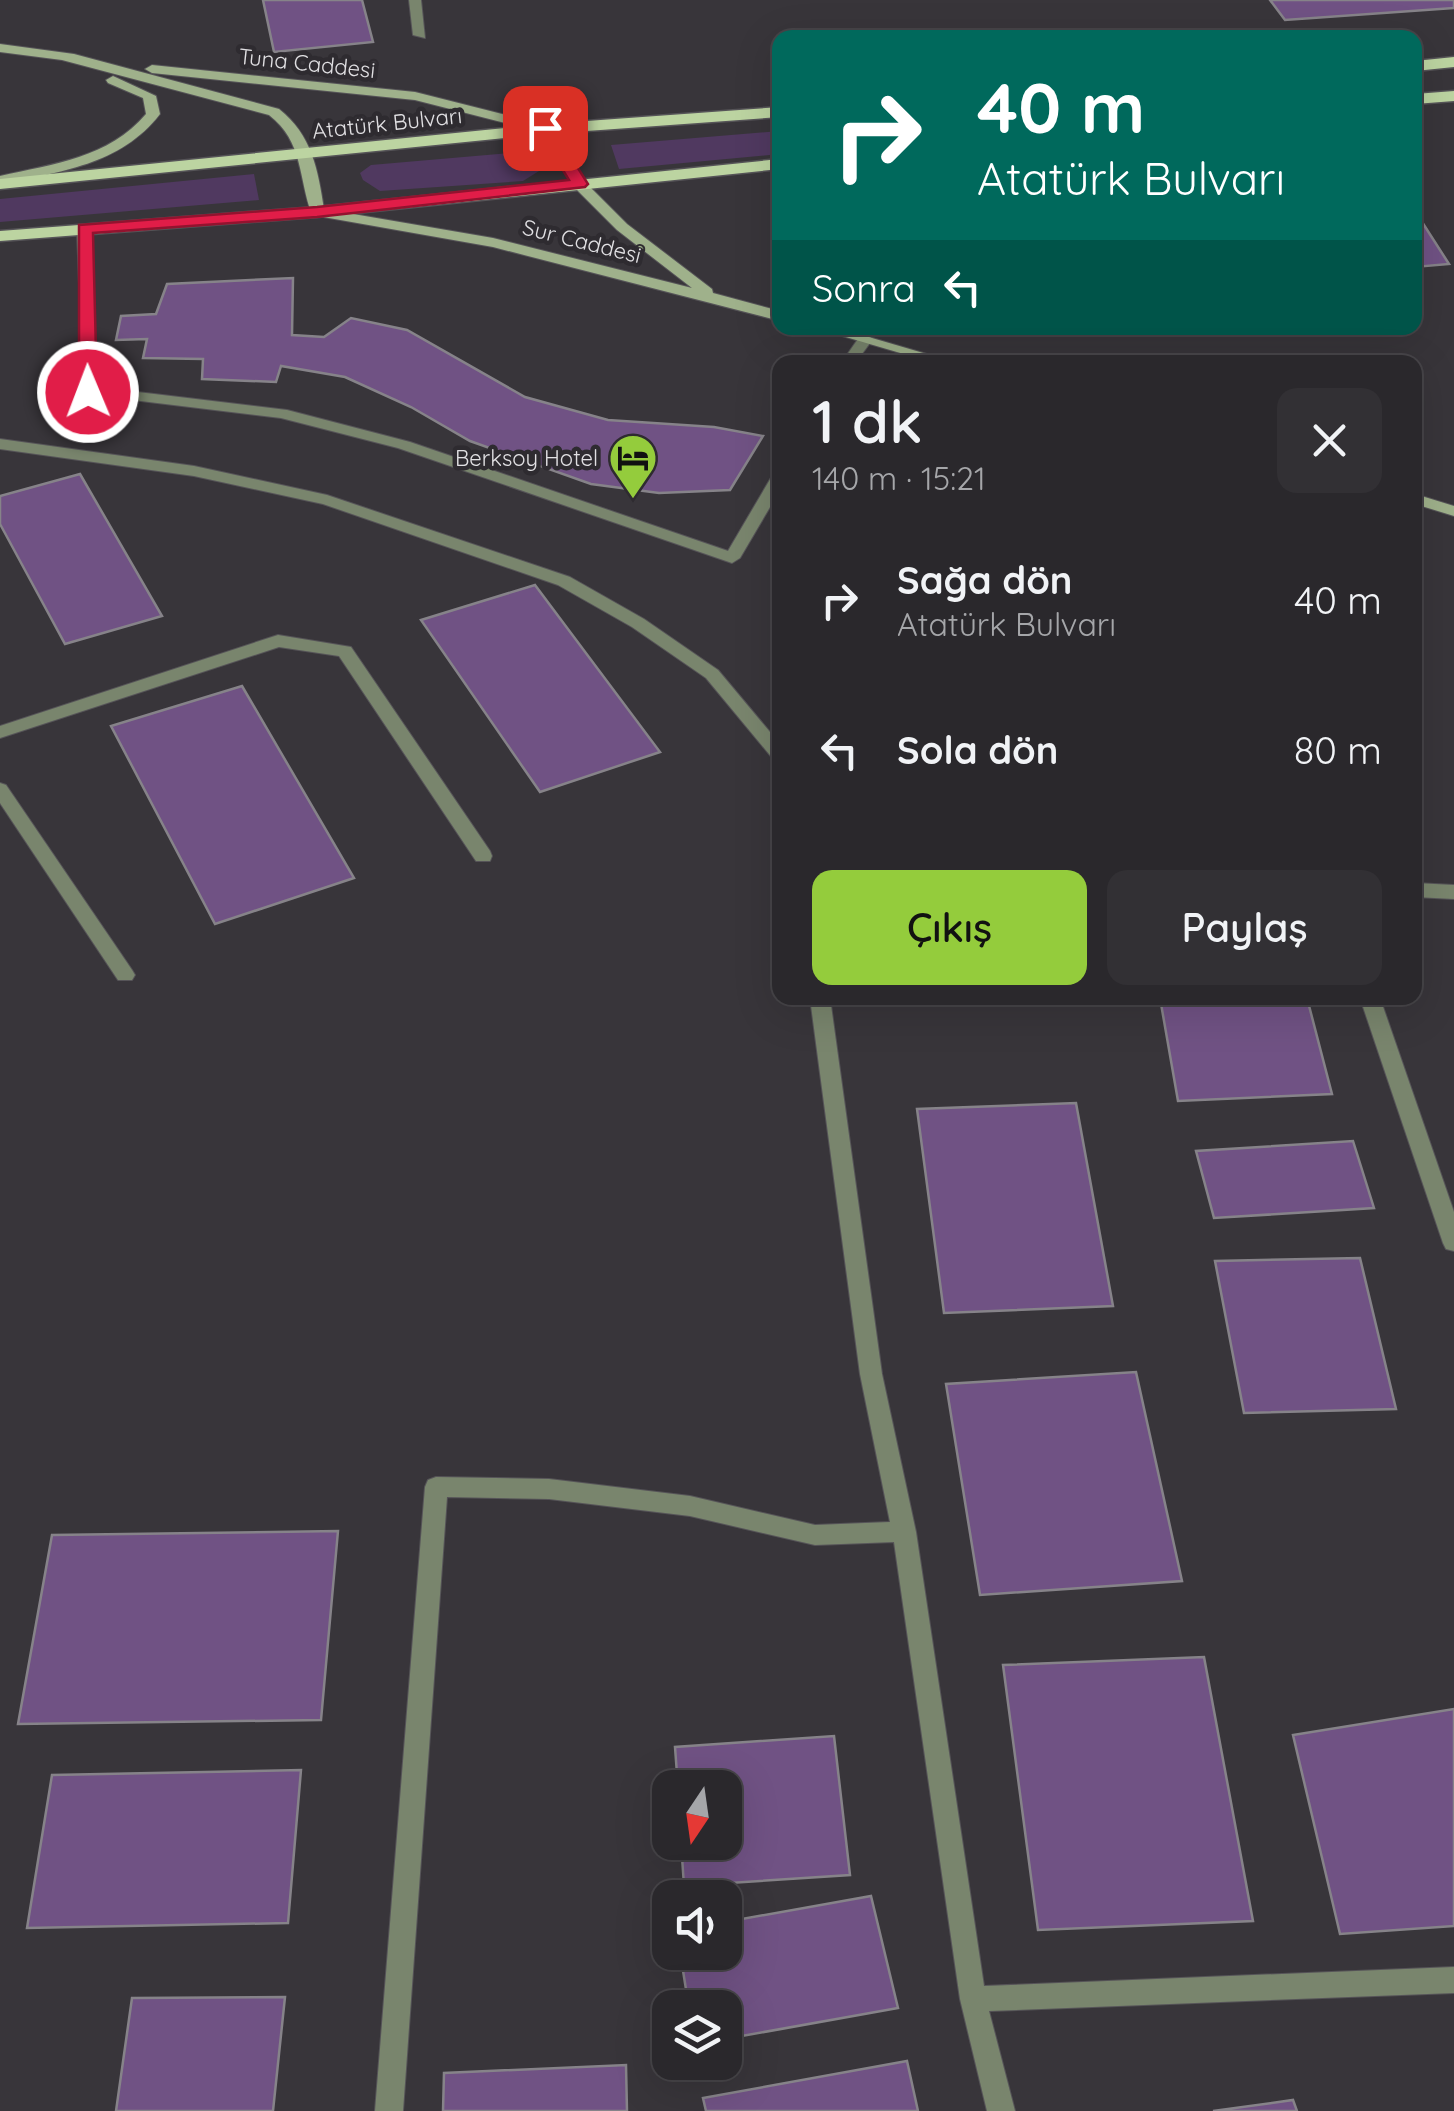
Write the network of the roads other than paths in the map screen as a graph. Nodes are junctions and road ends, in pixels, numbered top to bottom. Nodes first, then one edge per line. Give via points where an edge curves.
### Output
1 (416, 0) edge
2 (420, 34) dead end
3 (0, 48) edge
4 (61, 56) junction
5 (1454, 62) edge
6 (1422, 65) edge
7 (1454, 96) edge
8 (1422, 98) edge
9 (772, 113) edge
10 (545, 128) junction
11 (308, 155) junction
12 (772, 165) edge
13 (0, 182) edge
14 (580, 184) junction
15 (317, 212) junction
16 (84, 228) junction
17 (0, 236) edge
18 (716, 299) junction
19 (772, 314) edge
20 (850, 335) edge
21 (866, 339) junction
22 (854, 355) edge
23 (922, 355) edge
24 (0, 444) edge
25 (772, 490) edge
26 (1422, 501) edge
27 (1454, 511) edge
28 (0, 732) edge
29 (772, 746) edge
30 (0, 788) edge
31 (483, 856) dead end
32 (1422, 890) edge
33 (1454, 892) edge
34 (125, 975) dead end
35 (821, 1005) edge
36 (1372, 1005) edge
37 (1454, 1243) edge
38 (904, 1532) junction
39 (1454, 1980) edge
40 (973, 2000) junction
41 (389, 2111) edge
42 (1000, 2111) edge

1 - 2 street
3 - 4 main road, Tuna Caddesi
4 - 10 main road, Tuna Caddesi via 415,96
4 - 11 main road, Tuna Caddesi via 274,112
4 - 13 main road via 149,96 153,114 122,145
5 - 6 main road
7 - 8 main road
9 - 10 main road, Atatürk Bulvarı
10 - 11 main road, Atatürk Bulvarı
10 - 14 main road, Sur Caddesi
11 - 13 main road, Atatürk Bulvarı
11 - 15 main road, Tuna Caddesi
12 - 14 main road
14 - 15 main road
14 - 18 main road, Sur Caddesi via 622,228
15 - 16 main road
15 - 18 main road, Sur Caddesi via 411,223
16 - 17 main road
16 - 25 street via 88,392 298,418 404,445 732,558
18 - 19 main road, Sur Caddesi
20 - 21 main road
21 - 22 street
21 - 23 main road
24 - 29 street via 194,471 327,500 564,581 712,674
26 - 27 main road
28 - 31 street via 278,641 345,651
30 - 34 street
32 - 33 street
35 - 38 street via 870,1374
36 - 37 street
38 - 40 street
38 - 41 street via 815,1534 672,1504 549,1489 436,1487
39 - 40 street
40 - 42 street

